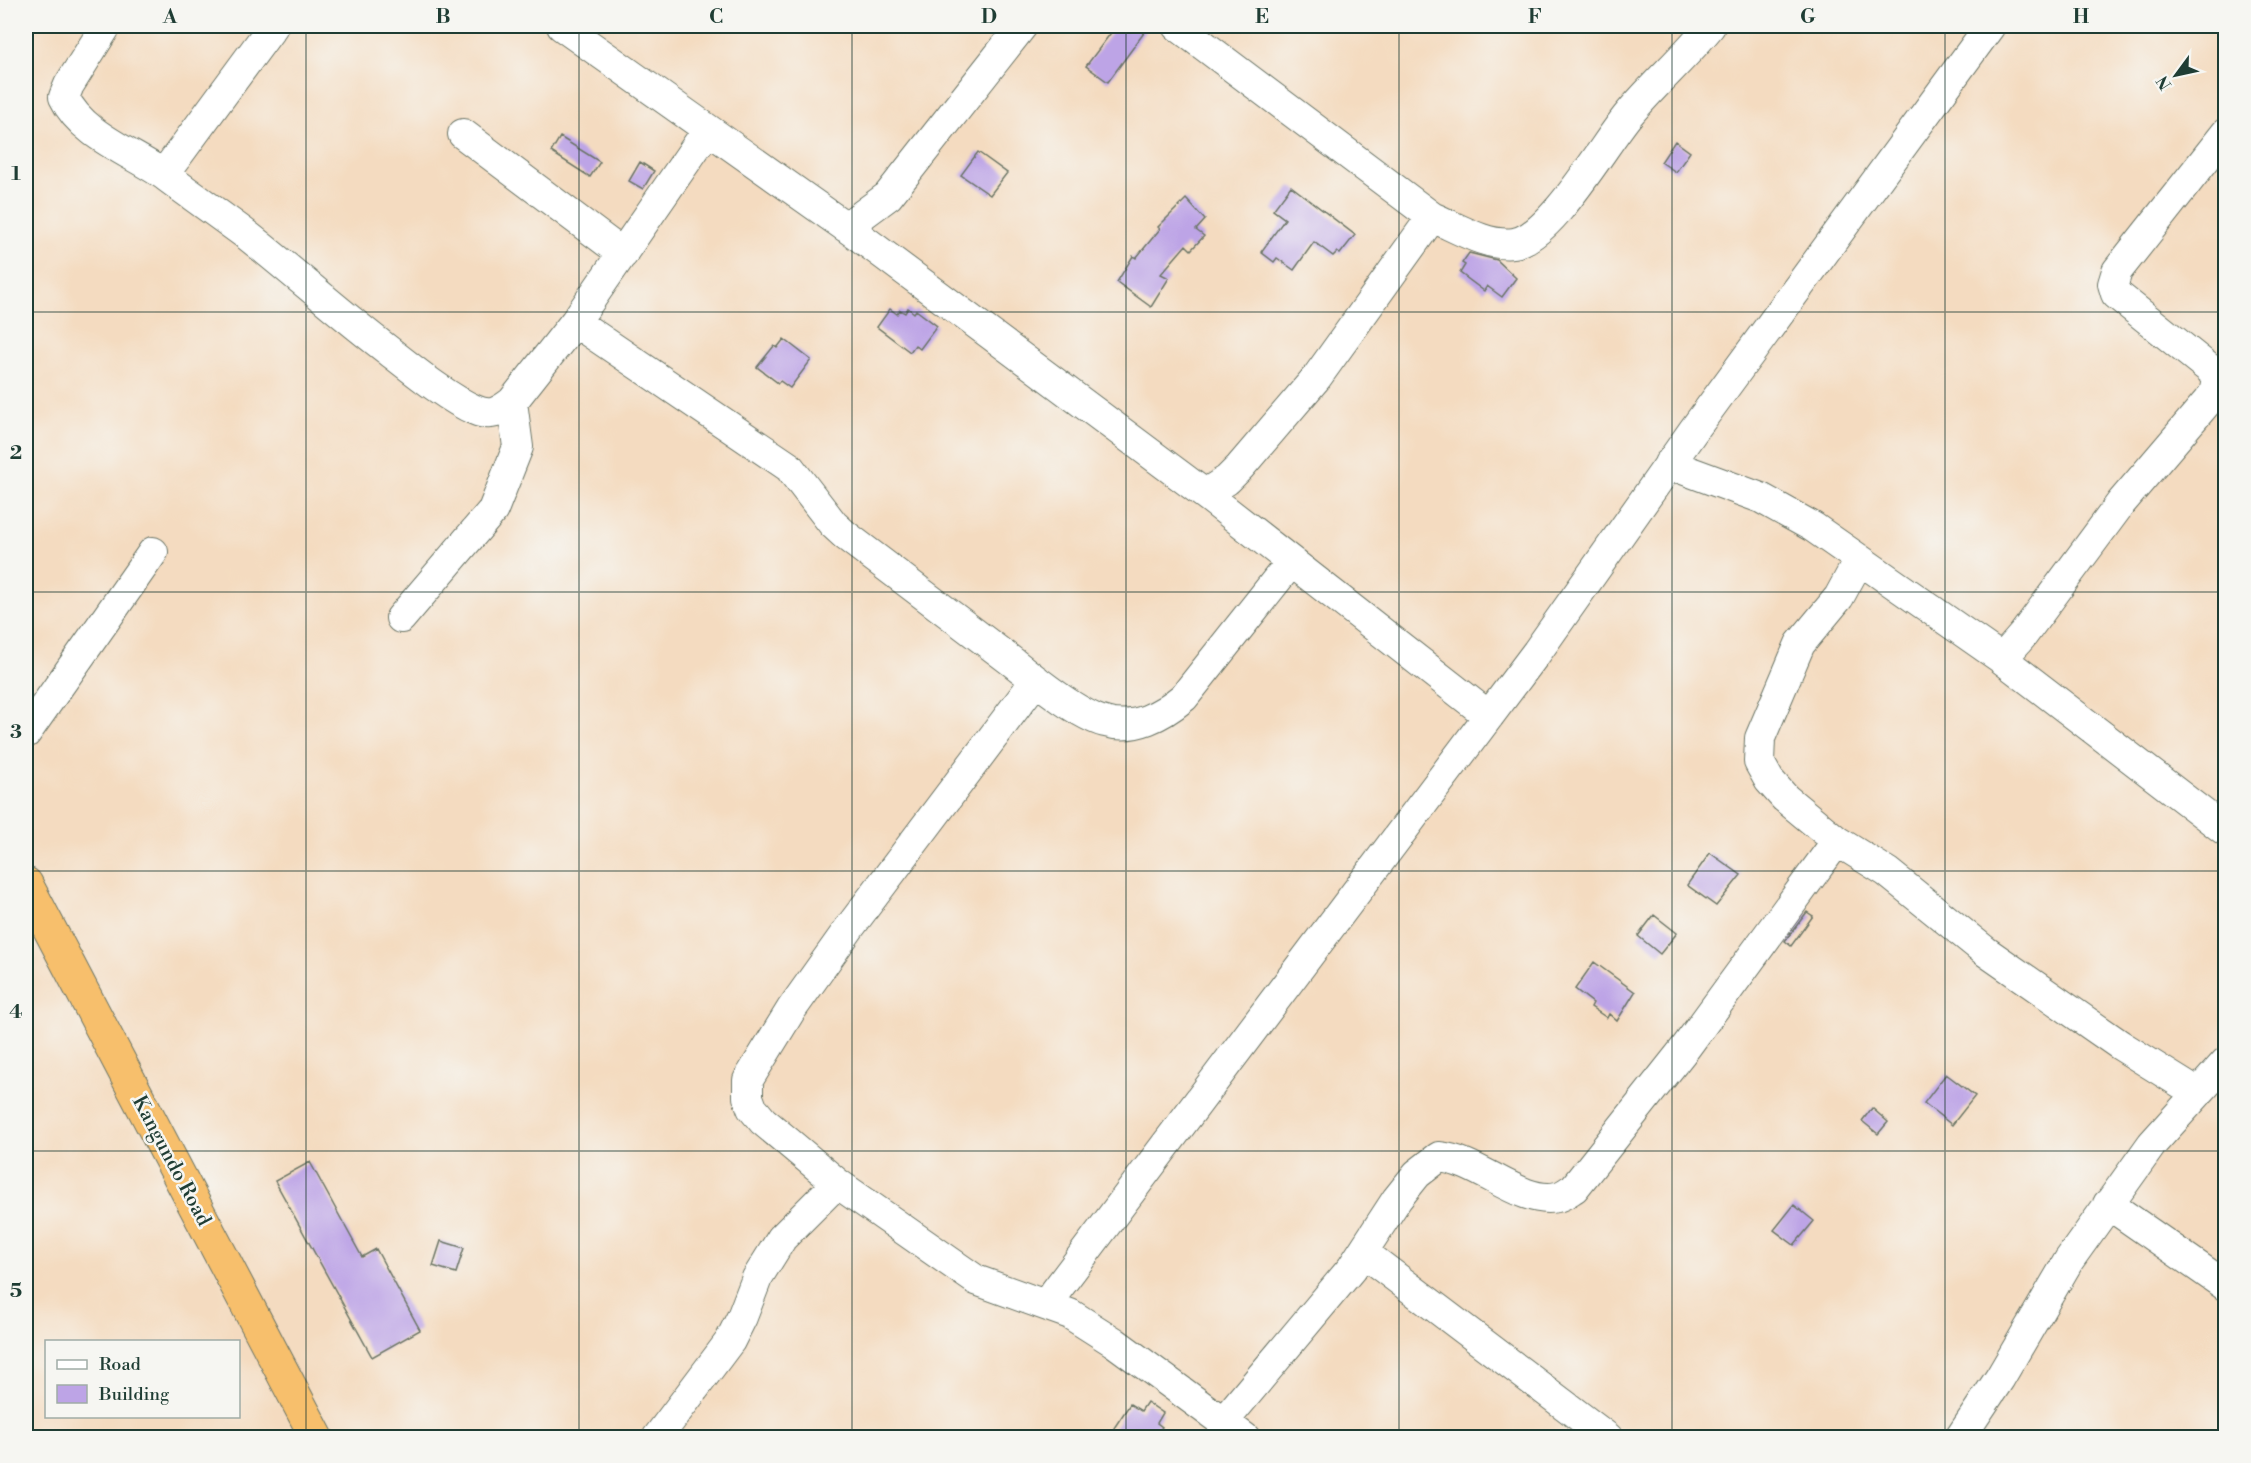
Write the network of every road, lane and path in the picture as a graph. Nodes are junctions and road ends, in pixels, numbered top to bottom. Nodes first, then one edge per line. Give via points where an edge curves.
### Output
1 (106, 26) edge
2 (273, 26) edge
3 (562, 26) edge
4 (1022, 26) edge
5 (1178, 26) edge
6 (1710, 26) edge
7 (1990, 26) edge
8 (708, 131) junction
9 (463, 134) dead end
10 (2226, 134) edge
11 (164, 174) junction
12 (1432, 217) junction
13 (846, 227) junction
14 (623, 254) junction
15 (576, 322) junction
16 (2221, 383) edge
17 (512, 402) junction
18 (1669, 464) junction
19 (1205, 494) junction
20 (153, 552) dead end
21 (1859, 560) junction
22 (1291, 562) junction
23 (401, 618) dead end
24 (2002, 659) junction
25 (1036, 680) junction
26 (1489, 716) junction
27 (26, 733) edge
28 (2226, 831) edge
29 (1837, 841) junction
30 (26, 884) edge
31 (2226, 1062) edge
32 (2197, 1093) junction
33 (837, 1183) junction
34 (2108, 1204) junction
35 (1364, 1253) junction
36 (2226, 1286) edge
37 (1046, 1304) junction
38 (1234, 1429) edge
39 (317, 1437) edge
40 (657, 1437) edge
41 (1608, 1437) edge
42 (1960, 1437) edge

1 - 11 street via 64,98 85,124
2 - 11 street
3 - 8 street
4 - 13 street via 888,196
5 - 12 street
6 - 12 street via 1628,115 1560,209 1534,232 1517,243 1500,243
7 - 18 street
8 - 13 street
8 - 14 street
9 - 14 street
10 - 16 street via 2117,271 2113,284 2116,294 2211,370
11 - 17 street via 248,237 352,324 472,409 488,414 499,412
12 - 19 street via 1317,378 1240,467
13 - 19 street
14 - 15 street
15 - 17 street
15 - 25 street via 789,468 845,535
16 - 24 street via 2121,503
17 - 23 street via 518,447 493,510
18 - 21 street via 1761,498 1813,527
18 - 26 street
19 - 22 street
20 - 27 street
21 - 24 street
21 - 29 street via 1839,597 1800,644 1760,738 1759,762 1769,780
22 - 25 street via 1184,697 1151,719 1125,724 1104,722
22 - 26 street
24 - 28 street
25 - 33 street via 850,927 791,1010 748,1080 752,1108 763,1121
26 - 37 street
29 - 32 street via 1887,872 1985,951
29 - 35 street via 1686,1047 1574,1188 1559,1197 1537,1198 1456,1159 1439,1157 1417,1174 1397,1198
30 - 39 highway, Kangundo Road
31 - 32 street
32 - 34 street via 2152,1144
33 - 37 street via 976,1280
33 - 40 street via 782,1238 757,1278 730,1341
34 - 36 street
34 - 42 street
35 - 38 street
35 - 41 street
37 - 38 street via 1114,1342

